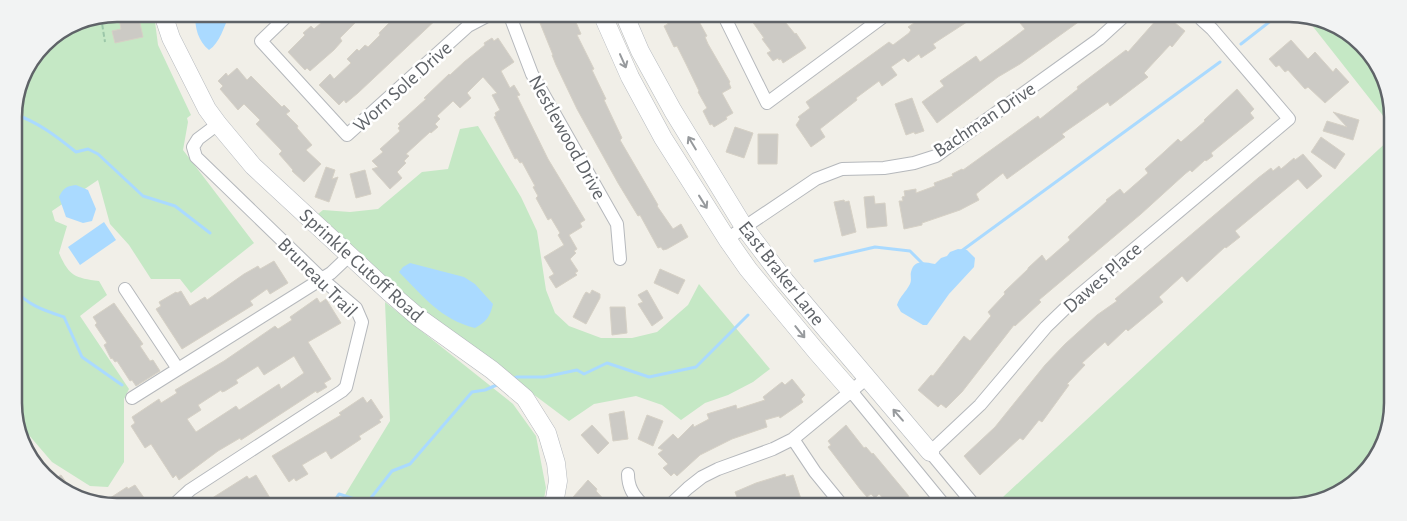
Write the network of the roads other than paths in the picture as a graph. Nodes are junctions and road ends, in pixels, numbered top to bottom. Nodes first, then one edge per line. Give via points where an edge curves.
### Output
1 (727, 22) edge
2 (874, 22) edge
3 (1117, 22) edge
4 (1204, 22) edge
5 (167, 23) edge
6 (279, 23) edge
7 (474, 23) edge
8 (513, 23) edge
9 (606, 23) edge
10 (628, 23) edge
11 (218, 124) junction
12 (744, 227) junction
13 (727, 239) junction
14 (349, 256) junction
15 (620, 259) dead end
16 (322, 279) junction
17 (125, 289) dead end
18 (178, 369) junction
19 (867, 378) junction
20 (851, 391) junction
21 (132, 398) dead end
22 (793, 439) junction
23 (930, 452) junction
24 (628, 474) dead end
25 (181, 498) edge
26 (555, 498) edge
27 (635, 498) edge
28 (677, 498) edge
29 (836, 498) edge
30 (938, 498) edge
31 (968, 498) edge

1 - 2 street via 767,103
3 - 12 street, Bachman Drive via 1099,39 936,156 884,168 842,169 816,179
4 - 23 street, Dawes Place via 1289,119 1077,297 1046,327 980,406
5 - 11 street, Sprinkle Cutoff Road via 207,109
6 - 7 street, Worn Sole Drive via 261,41 347,135
8 - 15 street, Nestlewood Drive via 532,74 617,224
9 -> 13 street, East Braker Lane via 630,77 663,138
12 -> 10 street, East Braker Lane via 673,112
11 - 14 street, Sprinkle Cutoff Road via 253,166
11 - 16 street, Bruneau Trail via 198,139 194,147 196,157
12 - 13 street, Bachman Drive
12 - 19 street, East Braker Lane
13 -> 20 street, East Braker Lane via 748,269
14 - 16 street
14 - 26 street, Sprinkle Cutoff Road via 418,317 525,398 547,433 556,463
16 - 18 street
16 - 25 street, Bruneau Trail via 356,308 362,322 346,387
17 - 18 street
18 - 21 street
19 - 20 street
23 -> 19 street, East Braker Lane
20 - 22 street
20 - 30 street, East Braker Lane
22 - 28 street via 702,477
22 - 29 street
23 - 31 street, East Braker Lane
24 - 27 street via 630,490

